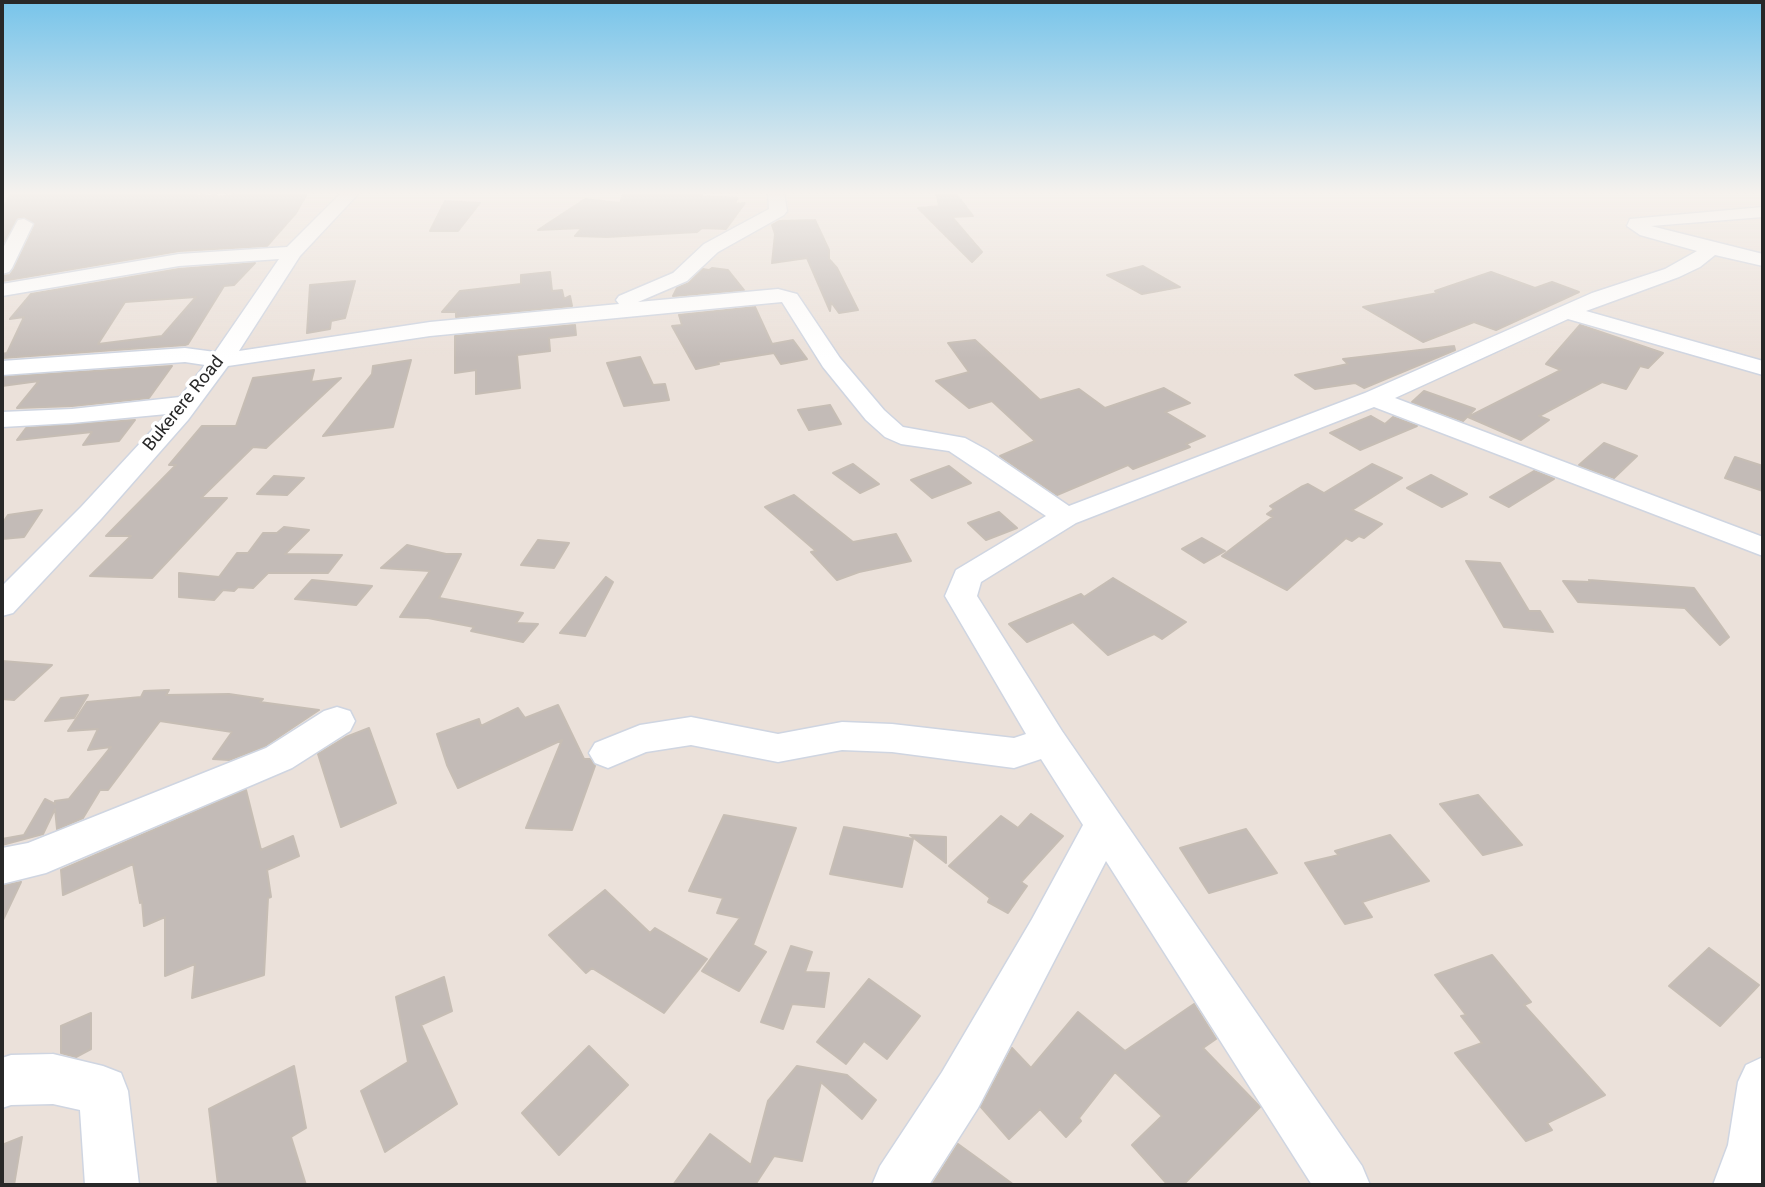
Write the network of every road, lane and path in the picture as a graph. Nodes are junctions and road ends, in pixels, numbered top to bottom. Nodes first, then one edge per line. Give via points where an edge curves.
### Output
1 (12, 247) edge
2 (297, 247) edge
3 (712, 247) edge
4 (1704, 247) edge
5 (1710, 249) junction
6 (292, 254) junction
7 (1763, 260) edge
8 (2, 268) edge
9 (2, 290) edge
10 (1567, 312) junction
11 (588, 313) junction
12 (221, 360) junction
13 (2, 368) edge
14 (1763, 368) edge
15 (1374, 398) junction
16 (188, 404) junction
17 (2, 419) edge
18 (1066, 517) junction
19 (1763, 547) edge
20 (2, 605) edge
21 (337, 720) dead end
22 (1049, 741) junction
23 (608, 753) dead end
24 (1105, 823) junction
25 (2, 866) edge
26 (1763, 1082) edge
27 (2, 1083) edge
28 (112, 1185) edge
29 (899, 1185) edge
30 (1343, 1185) edge
31 (1740, 1185) edge

1 - 8 street
2 - 6 street, Bukerere Road
3 - 11 street via 680,277 649,293
4 - 5 street
5 - 7 street
5 - 10 street via 1672,273
6 - 9 street via 179,260
6 - 12 street, Bukerere Road
10 - 14 street
10 - 15 street
11 - 12 street via 430,329
11 - 18 street via 765,294 790,298 831,362 894,432 956,444
12 - 13 street via 185,355
12 - 16 street, Bukerere Road
15 - 18 street
15 - 19 street
16 - 17 street
16 - 20 street, Bukerere Road
18 - 22 street via 967,577 961,596
21 - 25 street via 279,758 55,851
22 - 23 street via 1014,753 842,736 778,748 691,731 640,738
22 - 24 street
24 - 29 street via 960,1090
24 - 30 street
26 - 31 street via 1754,1145
27 - 28 street via 53,1079 103,1091

